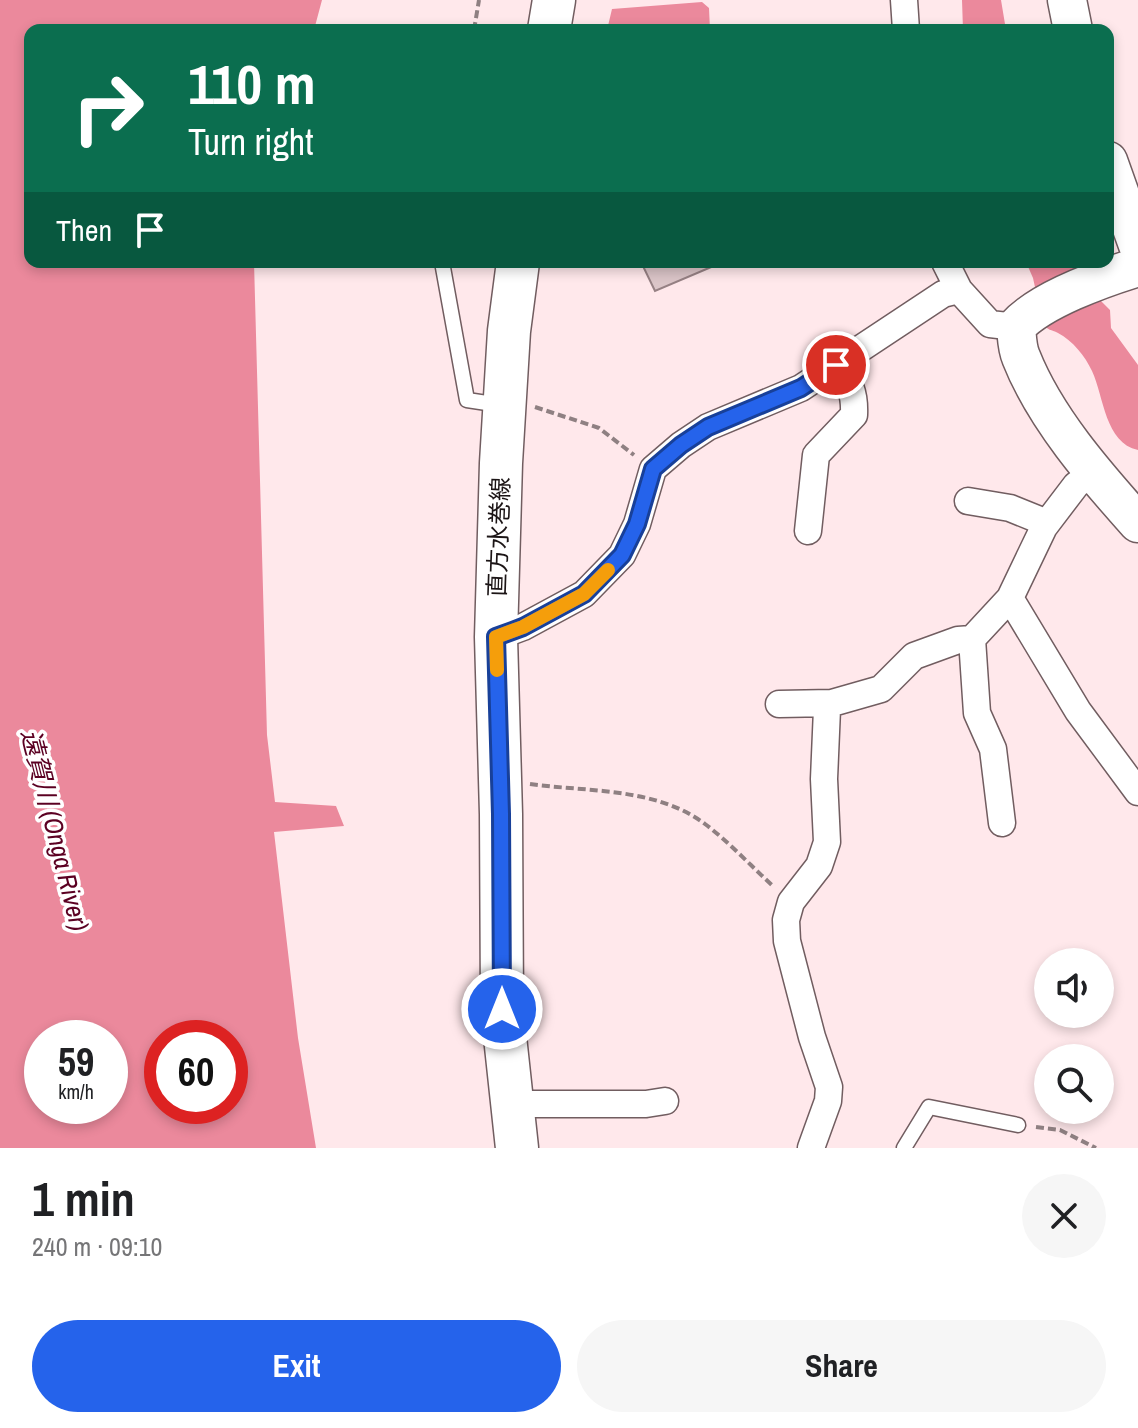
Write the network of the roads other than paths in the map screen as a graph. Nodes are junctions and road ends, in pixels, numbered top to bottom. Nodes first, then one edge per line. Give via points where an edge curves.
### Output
1 (554, 0) edge
2 (904, 0) edge
3 (1067, 0) edge
4 (550, 24) edge
5 (906, 24) edge
6 (1072, 24) edge
7 (1114, 178) edge
8 (1138, 245) edge
9 (443, 268) edge
10 (517, 268) edge
11 (948, 268) edge
12 (1122, 272) edge
13 (959, 290) junction
14 (1022, 320) junction
15 (836, 365) junction
16 (520, 399) junction
17 (1093, 472) junction
18 (968, 501) dead end
19 (1047, 523) junction
20 (1138, 523) edge
21 (808, 531) dead end
22 (1010, 598) junction
23 (496, 637) junction
24 (972, 639) junction
25 (832, 703) junction
26 (779, 704) dead end
27 (1138, 792) edge
28 (1002, 823) dead end
29 (665, 1101) dead end
30 (512, 1104) junction
31 (1018, 1125) road end
32 (517, 1148) edge
33 (811, 1148) edge
34 (904, 1148) edge

1 - 4 main road
2 - 5 street
3 - 6 street
7 - 8 street
9 - 16 lane via 467,400
10 - 16 main road, 直方水巻線 via 509,331
11 - 13 street
12 - 14 street
13 - 14 street via 990,324
13 - 15 street via 943,294
14 - 17 street via 1019,355 1040,396
15 - 21 street via 855,396 854,415 816,455
15 - 23 street via 801,388 708,427 681,445 653,469 622,555 584,594
16 - 23 main road, 直方水巻線
17 - 19 street
17 - 20 street
18 - 19 street via 1010,508
19 - 22 street
22 - 24 street
22 - 27 street via 1078,711
23 - 30 main road, 直方水巻線 via 502,1009
24 - 25 street via 914,656 881,689
24 - 28 street via 976,703 993,749
25 - 26 street
25 - 33 street via 826,720 827,842 819,866 791,902 786,920 787,941 829,1087
29 - 30 street
30 - 32 main road, 直方水巻線
31 - 34 lane via 929,1107

